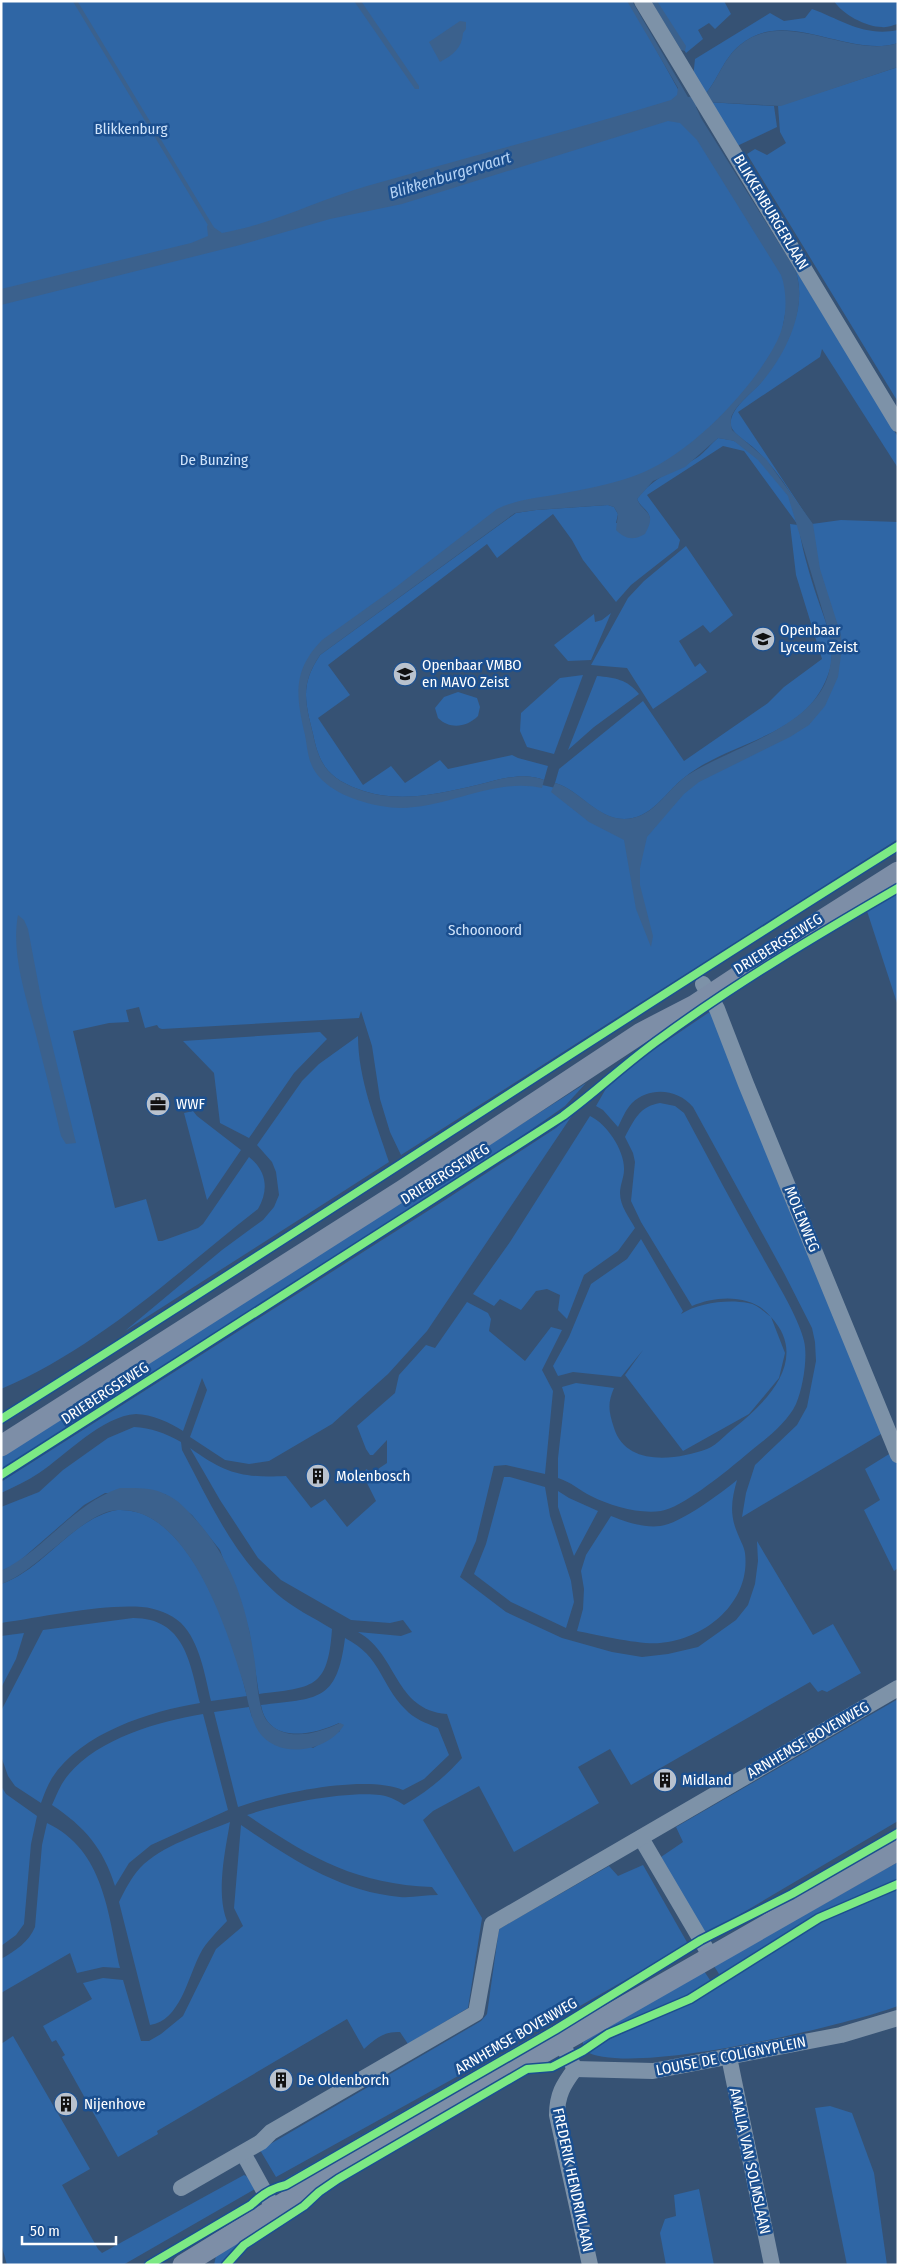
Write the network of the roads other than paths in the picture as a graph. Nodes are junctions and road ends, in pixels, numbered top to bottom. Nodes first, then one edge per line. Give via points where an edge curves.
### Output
1 (642, 1) edge
2 (898, 424) edge
3 (898, 872) edge
4 (707, 989) junction
5 (1, 1446) edge
6 (898, 1455) edge
7 (898, 1688) edge
8 (641, 1838) junction
9 (898, 1850) edge
10 (711, 1957) junction
11 (897, 2021) edge
12 (561, 2042) junction
13 (729, 2058) junction
14 (575, 2069) junction
15 (243, 2153) junction
16 (182, 2188) dead end
17 (274, 2208) junction
18 (191, 2263) edge
19 (590, 2265) edge
20 (772, 2265) edge

1 - 2 street, BLIKKENBURGERLAAN
3 - 4 main road, DRIEBERGSEWEG via 775,950 743,960
4 - 5 main road, DRIEBERGSEWEG via 664,1012 641,1033 403,1190
4 - 6 street, MOLENWEG
7 - 8 street, ARNHEMSE BOVENWEG
8 - 10 street
8 - 15 street, ARNHEMSE BOVENWEG via 492,1924 476,2013 271,2132
9 - 10 main road, ARNHEMSE BOVENWEG
10 - 12 main road, ARNHEMSE BOVENWEG
11 - 13 street, LOUISE DE COLIGNYPLEIN
12 - 14 street
12 - 17 main road, ARNHEMSE BOVENWEG
13 - 14 street, LOUISE DE COLIGNYPLEIN via 653,2071
13 - 20 street, AMALIA VAN SOLMSLAAN
14 - 19 street, FREDERIK HENDRIKLAAN via 560,2089 557,2115
15 - 16 street, ARNHEMSE BOVENWEG
15 - 17 street
17 - 18 main road, ARNHEMSE BOVENWEG

